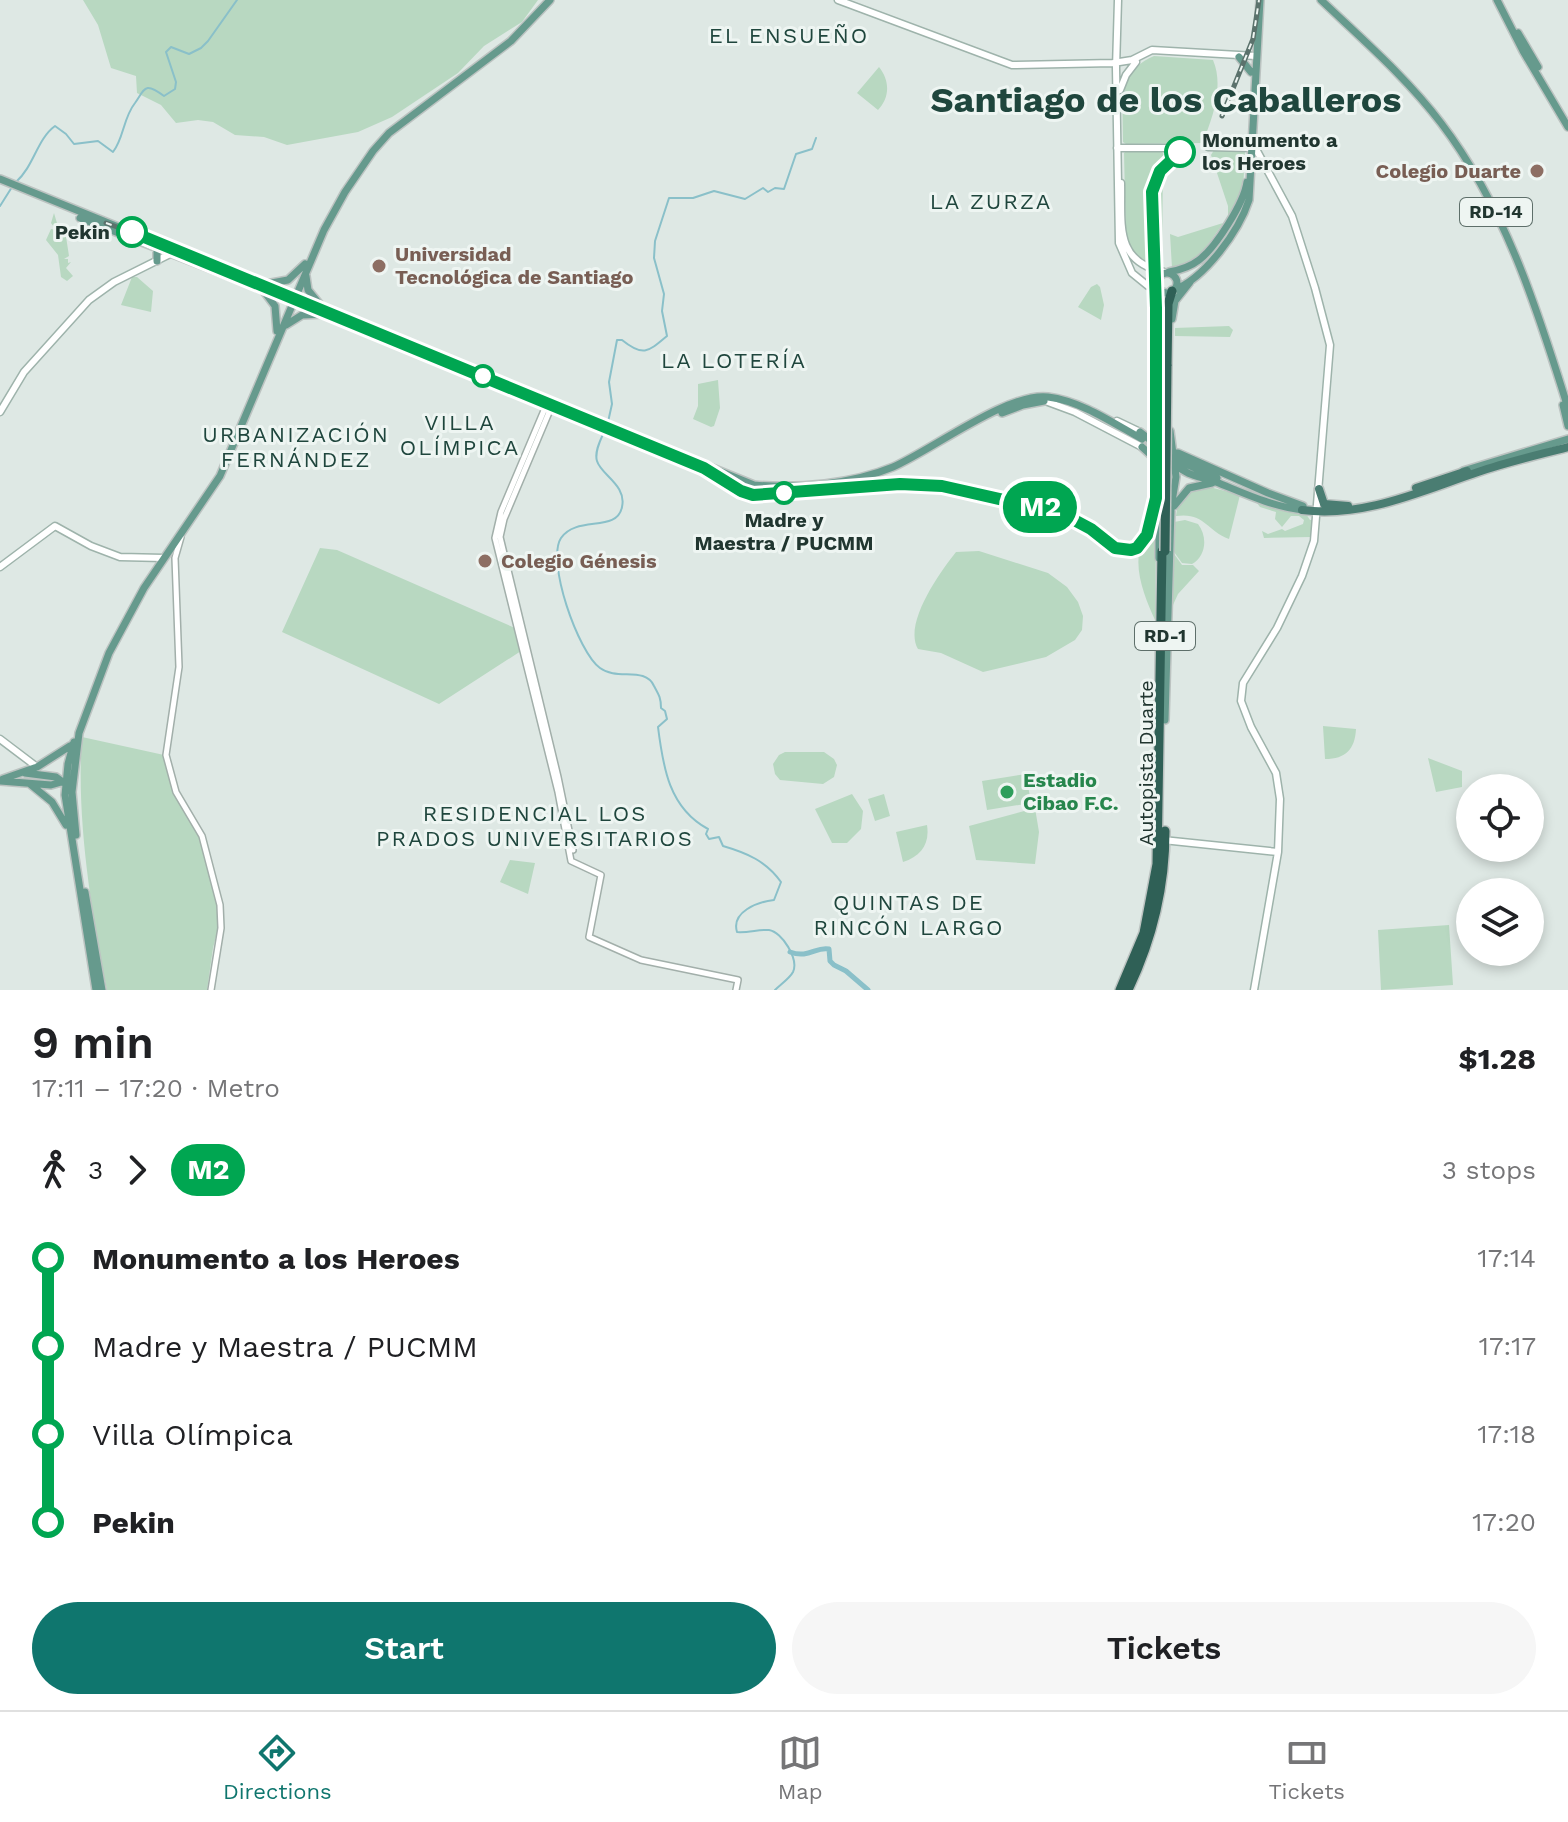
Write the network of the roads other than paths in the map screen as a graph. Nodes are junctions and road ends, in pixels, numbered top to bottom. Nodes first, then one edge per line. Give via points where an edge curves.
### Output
1 (550, 0) edge
2 (838, 0) edge
3 (1118, 0) edge
4 (1258, 0) edge
5 (1321, 0) edge
6 (1499, 0) edge
7 (1254, 56) junction
8 (1239, 57) junction
9 (1136, 62) junction
10 (1117, 63) junction
11 (1251, 72) junction
12 (1120, 90) junction
13 (1568, 117) edge
14 (1568, 127) edge
15 (1208, 147) dead end
16 (1119, 148) junction
17 (1177, 148) dead end
18 (1251, 148) junction
19 (2, 182) edge
20 (26, 192) junction
21 (1120, 211) junction
22 (157, 248) junction
23 (178, 249) junction
24 (157, 261) junction
25 (306, 265) junction
26 (1166, 272) junction
27 (1190, 282) junction
28 (263, 287) junction
29 (1165, 290) junction
30 (292, 299) junction
31 (1531, 300) junction
32 (1168, 307) junction
33 (325, 312) junction
34 (279, 331) junction
35 (1047, 399) junction
36 (549, 405) junction
37 (1568, 408) edge
38 (0, 412) edge
39 (1159, 420) junction
40 (1568, 426) edge
41 (1141, 440) junction
42 (1163, 440) junction
43 (1558, 442) junction
44 (1567, 447) edge
45 (1171, 458) junction
46 (1159, 473) junction
47 (1457, 476) junction
48 (1218, 483) junction
49 (1319, 489) junction
50 (1348, 506) junction
51 (1303, 508) junction
52 (1318, 509) junction
53 (1171, 525) junction
54 (1164, 551) junction
55 (120, 557) junction
56 (154, 558) junction
57 (171, 558) junction
58 (0, 567) edge
59 (158, 567) junction
60 (1170, 616) junction
61 (1171, 644) dead end
62 (1160, 700) junction
63 (1165, 720) junction
64 (79, 733) junction
65 (0, 739) edge
66 (74, 741) junction
67 (37, 771) junction
68 (0, 781) edge
69 (65, 782) junction
70 (34, 786) junction
71 (73, 837) junction
72 (1162, 840) junction
73 (1278, 852) junction
74 (96, 990) edge
75 (102, 990) edge
76 (211, 990) edge
77 (736, 990) edge
78 (1120, 990) edge
79 (1128, 990) edge
80 (1254, 990) edge

1 - 25 main road via 511,41 385,137 337,207
2 - 10 main road via 1012,65
3 - 10 main road
4 - 7 main road
5 - 31 main road, RD-14 via 1415,92 1451,136 1509,237
6 - 13 main road
6 - 14 main road
7 - 8 main road
7 - 10 main road via 1152,50
7 - 11 main road
7 - 18 main road
8 - 9 main road via 1154,53
8 - 11 main road
9 - 10 main road
9 - 12 main road
10 - 12 main road
10 - 16 main road
11 - 18 main road
12 - 16 main road
15 - 18 main road
16 - 17 main road
16 - 21 main road
18 - 26 main road via 1246,189 1236,211 1201,259
18 - 27 main road via 1247,206 1216,255
18 - 49 main road via 1292,216 1329,338
19 - 20 main road
20 - 22 main road
20 - 23 main road
21 - 26 main road via 1128,252 1142,265
21 - 29 main road via 1124,260 1137,278
22 - 23 main road
22 - 24 main road
23 - 24 main road
23 - 28 main road
23 - 28 main road
24 - 38 main road via 89,300 24,372
25 - 28 main road via 288,280
25 - 30 main road
25 - 33 main road via 308,290
26 - 29 main road via 1157,280
26 - 29 main road via 1177,281
27 - 29 main road
27 - 32 main road
28 - 30 main road
28 - 34 main road via 275,306
29 - 32 highway, Autopista Duarte / RD-1
29 - 39 main road
30 - 33 main road
30 - 34 main road
31 - 37 main road, RD-14
31 - 40 main road, RD-14
32 - 42 main road via 1172,320
32 - 54 highway, Autopista Duarte / RD-1, bridge
33 - 34 main road via 302,315
33 - 36 main road
34 - 57 main road via 218,479
35 - 36 main road via 1012,403 893,467 819,484 754,485
35 - 41 main road via 1108,430
35 - 41 main road via 1072,403
36 - 77 street via 501,512 495,538 573,862 601,875 589,937 641,960 738,980
39 - 41 main road
39 - 42 main road
40 - 43 main road
41 - 42 main road
41 - 42 main road
41 - 46 main road
42 - 45 main road, Autopista Duarte
42 - 45 main road via 1174,447
43 - 44 main road
43 - 47 main road via 1483,463
44 - 47 main road
44 - 47 highway
45 - 46 main road, Autopista Duarte
45 - 46 main road
45 - 48 main road via 1188,475
45 - 51 main road
45 - 53 main road
46 - 62 main road, Autopista Duarte
47 - 50 highway
47 - 52 highway via 1364,508
48 - 51 main road via 1267,504
48 - 53 main road via 1184,491 1174,505
49 - 50 highway via 1324,504
49 - 52 main road
50 - 52 highway
51 - 52 highway
52 - 73 main road via 1302,576 1246,676 1241,701 1279,779
53 - 60 main road
54 - 62 highway, Autopista Duarte / RD-1
54 - 63 highway, Autopista Duarte / RD-1
55 - 56 main road
55 - 57 main road
55 - 58 main road via 55,526
56 - 57 main road
56 - 59 main road
57 - 59 main road
57 - 76 street via 179,667 167,766 202,836 220,905
59 - 64 main road via 114,644
60 - 61 main road
60 - 63 main road
62 - 72 highway, Autopista Duarte / RD-1
63 - 72 highway, Autopista Duarte / RD-1
64 - 66 main road
64 - 69 main road
64 - 71 main road
65 - 67 main road
66 - 67 main road
66 - 69 main road
67 - 68 main road
67 - 69 main road
67 - 70 main road
68 - 70 main road
69 - 70 main road
69 - 71 main road
70 - 71 main road via 58,810
71 - 74 main road
71 - 75 main road
72 - 73 main road
72 - 78 highway, Autopista Duarte / RD-1 via 1138,951
72 - 79 highway, Autopista Duarte / RD-1 via 1157,911
73 - 80 main road

